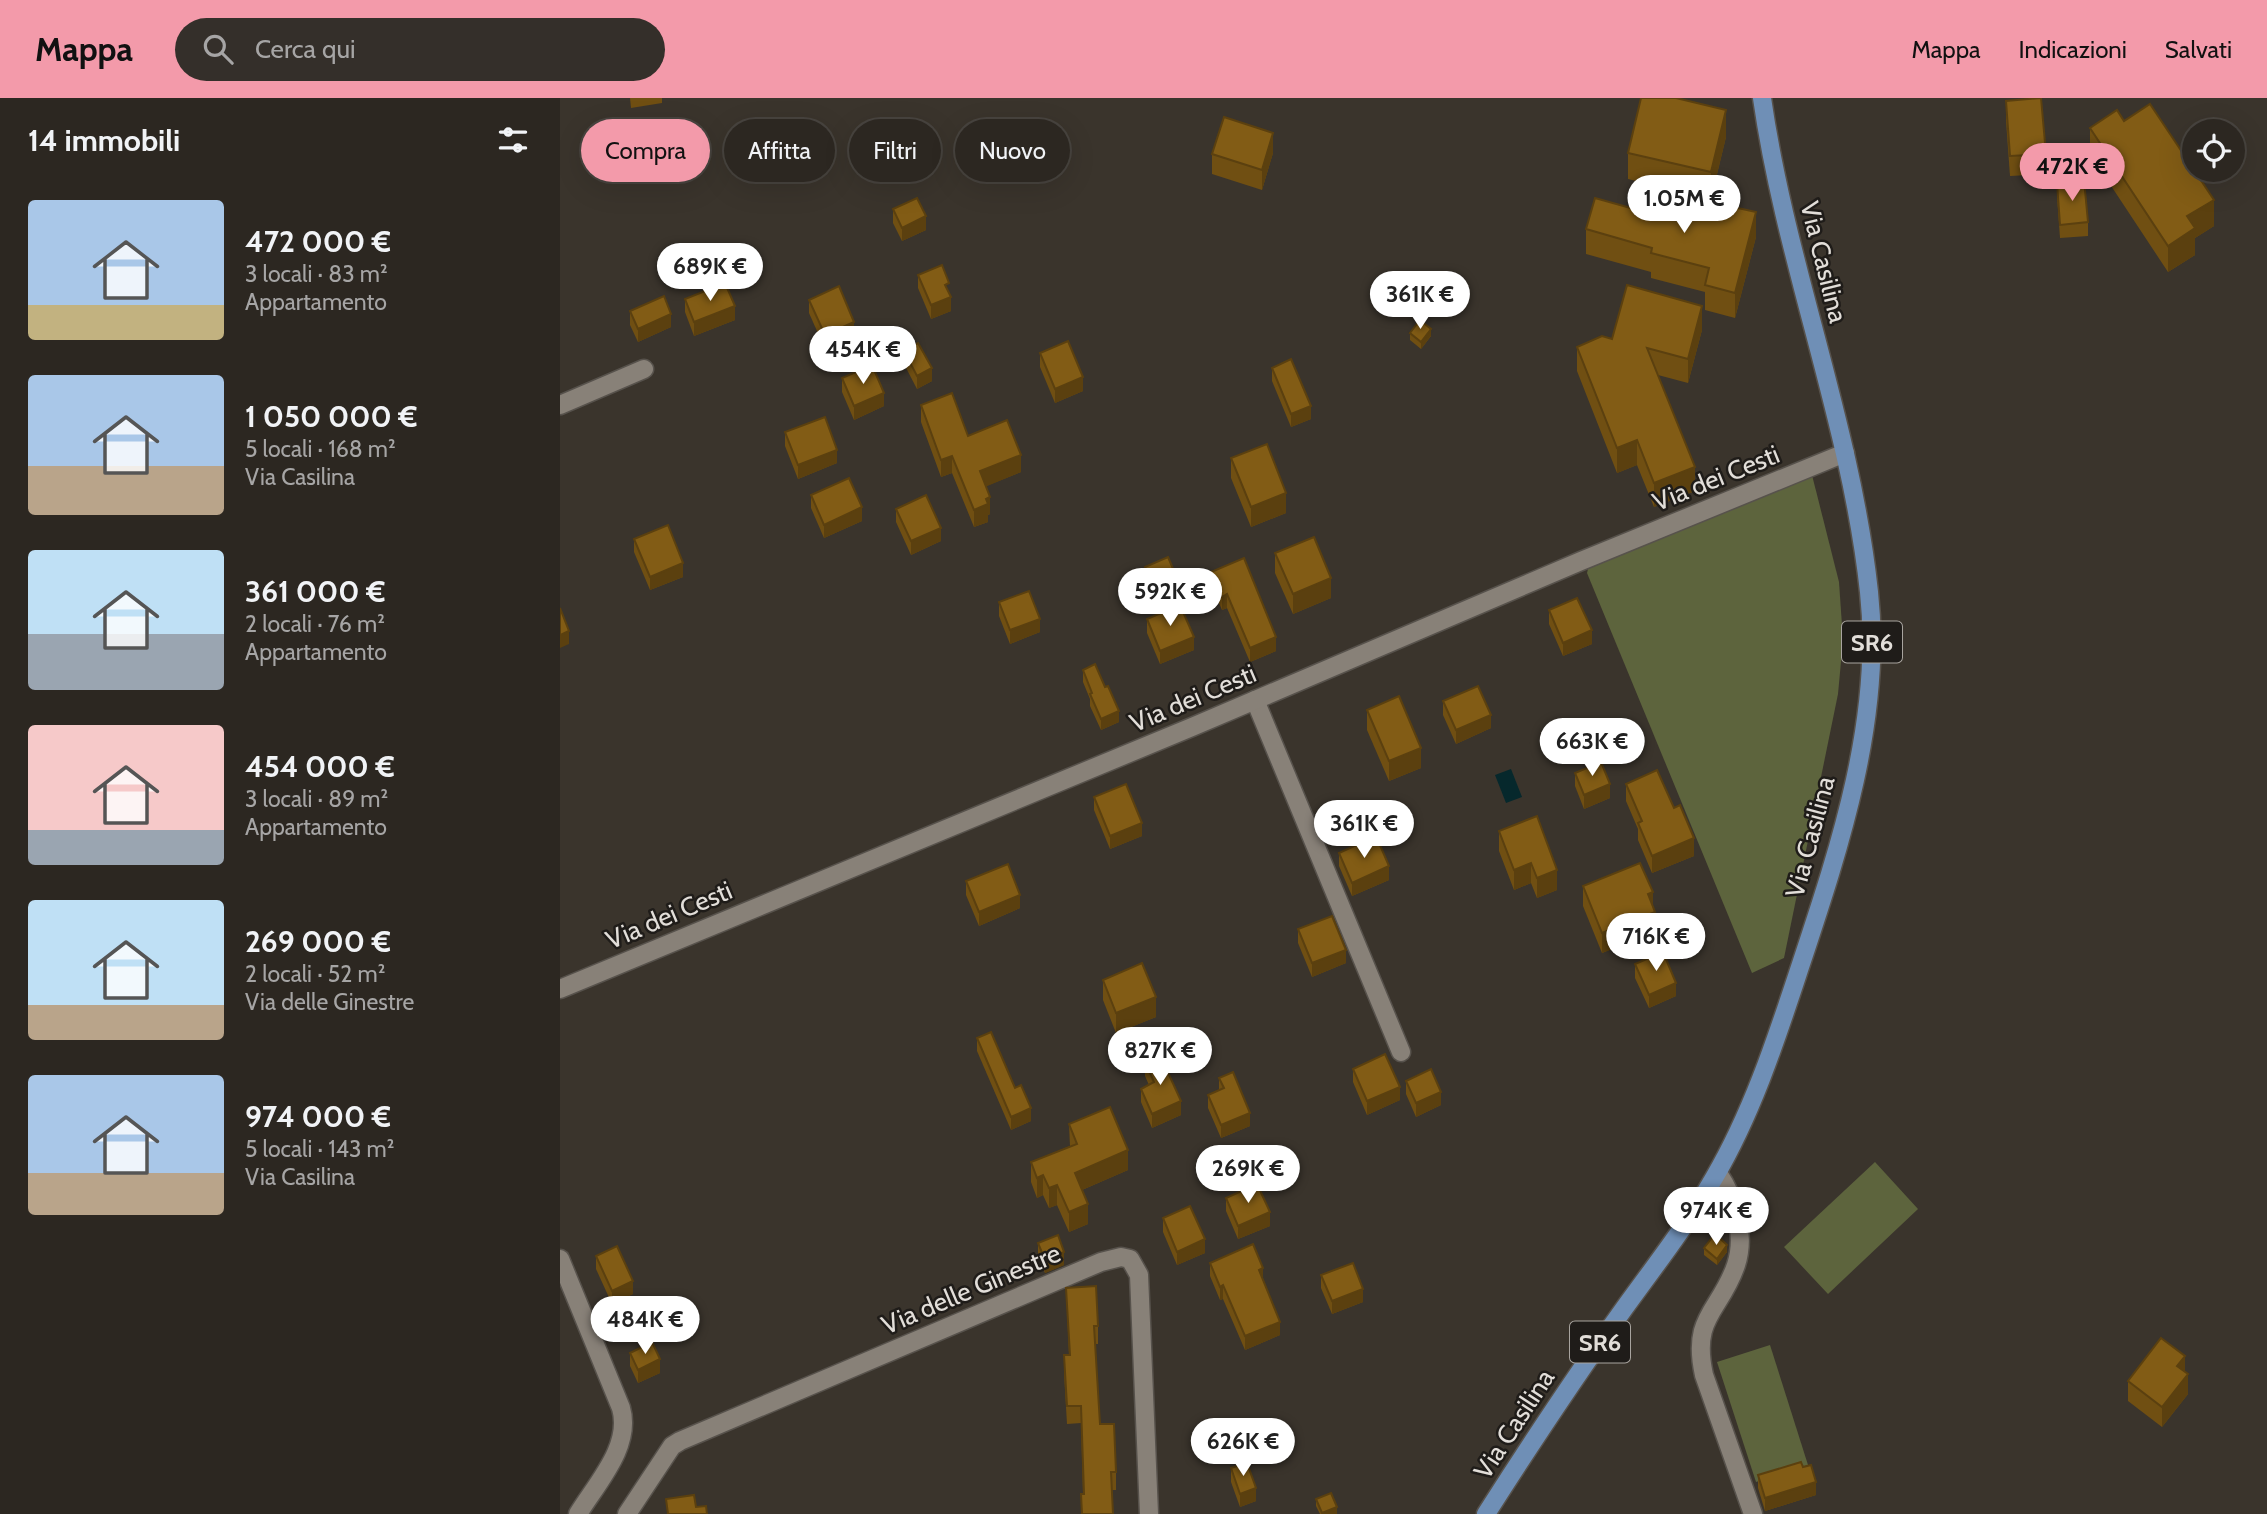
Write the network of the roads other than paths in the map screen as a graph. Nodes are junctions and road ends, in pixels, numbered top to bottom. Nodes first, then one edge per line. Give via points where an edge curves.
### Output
1 (1762, 98) edge
2 (644, 369) dead end
3 (560, 405) edge
4 (1845, 453) junction
5 (1255, 700) junction
6 (560, 989) edge
7 (1401, 1052) dead end
8 (1718, 1173) junction
9 (560, 1259) edge
10 (578, 1514) edge
11 (627, 1514) edge
12 (1149, 1514) edge
13 (1486, 1514) edge
14 (1753, 1514) edge

1 - 4 main road, Via Casilina / SR6 via 1785,216
2 - 3 street
4 - 5 street, Via dei Cesti
4 - 8 main road, Via Casilina / SR6 via 1871,608 1872,664 1865,726 1838,844 1802,960 1758,1086
5 - 6 street, Via dei Cesti
5 - 7 street
8 - 13 main road, Via Casilina / SR6
8 - 14 street via 1736,1214 1739,1254 1703,1328 1701,1357
9 - 10 street via 624,1422 617,1452
11 - 12 street, Via delle Ginestre via 672,1446 680,1441 1121,1257 1130,1259 1139,1275

